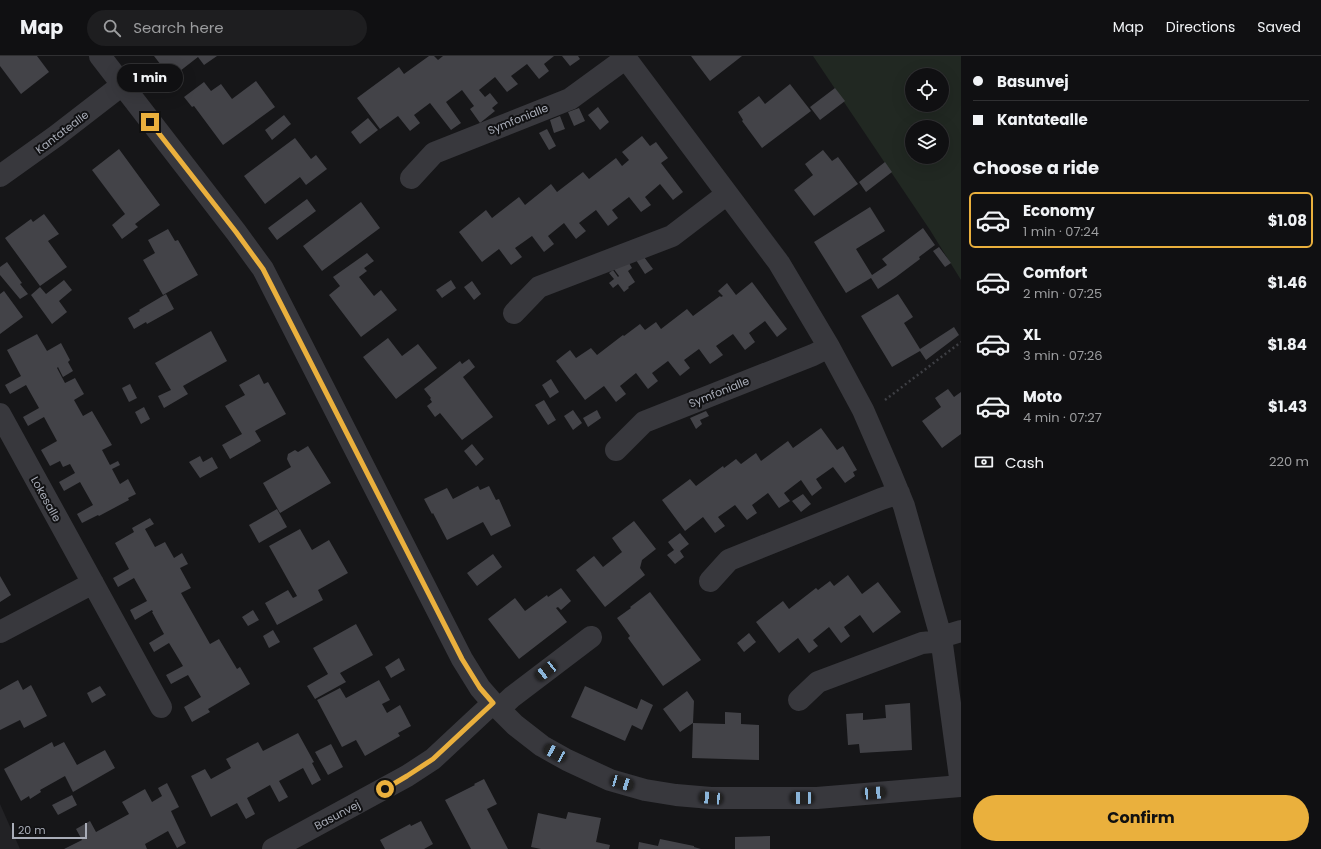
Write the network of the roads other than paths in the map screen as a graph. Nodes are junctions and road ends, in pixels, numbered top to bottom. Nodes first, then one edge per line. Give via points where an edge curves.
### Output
1 (100, 56) edge
2 (625, 57) edge
3 (122, 85) junction
4 (0, 176) edge
5 (411, 178) dead end
6 (727, 194) junction
7 (514, 313) dead end
8 (830, 346) junction
9 (0, 414) edge
10 (616, 450) dead end
11 (899, 493) junction
12 (710, 581) dead end
13 (93, 584) junction
14 (0, 632) edge
15 (948, 636) edge
16 (591, 637) dead end
17 (799, 700) dead end
18 (496, 706) junction
19 (161, 707) dead end
20 (961, 785) edge
21 (273, 849) edge

1 - 3 street
2 - 5 street, Symfonialle via 570,99 434,153
2 - 6 street, Symfonialle
3 - 4 street, Kantatealle
3 - 18 street via 263,269 462,659 480,688
6 - 7 street via 672,236 539,287
6 - 8 street, Symfonialle via 779,263
8 - 10 street, Symfonialle via 644,422
8 - 11 street, Symfonialle
9 - 13 street, Lokesalle
11 - 12 street via 729,560
11 - 15 street, Symfonialle
13 - 14 street
13 - 19 street, Lokesalle
15 - 17 street via 922,643 818,682
15 - 20 street, Symfonialle
16 - 18 street via 512,698
18 - 20 street via 542,746 610,780 645,790 711,798 817,798
18 - 21 street, Basunvej via 433,759 407,776

